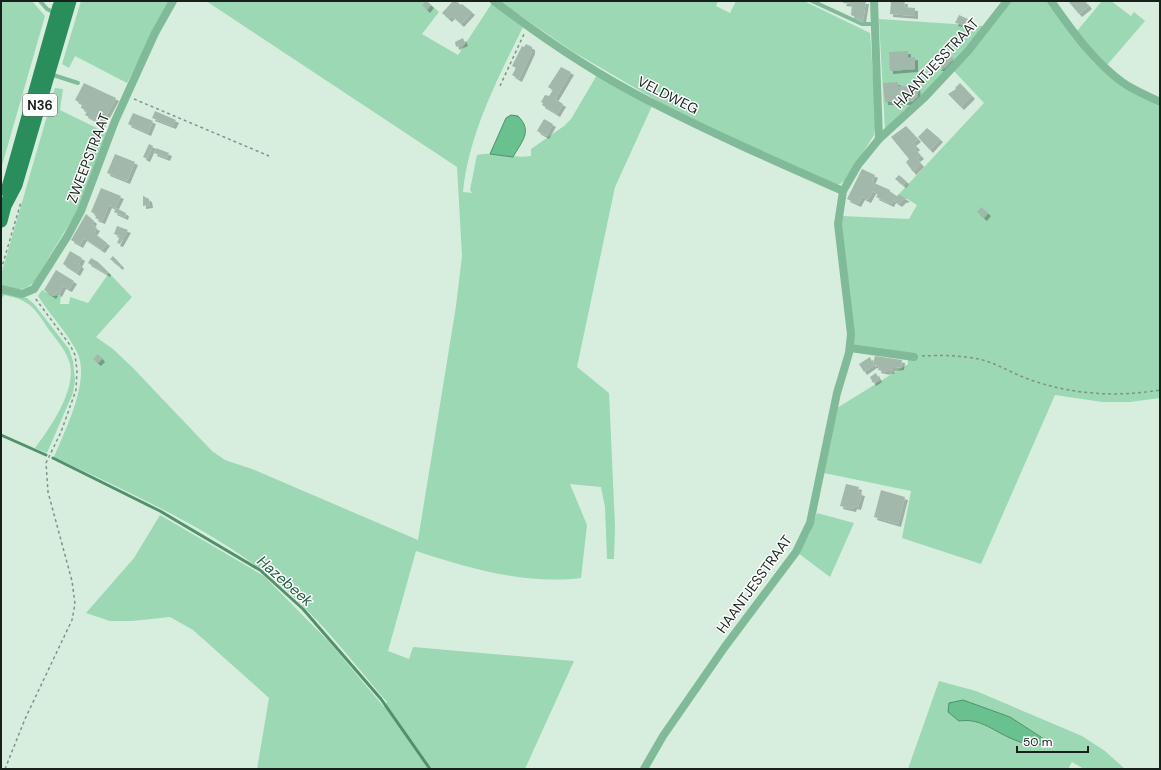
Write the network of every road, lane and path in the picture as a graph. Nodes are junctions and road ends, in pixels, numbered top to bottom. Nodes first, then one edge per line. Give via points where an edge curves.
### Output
1 (40, 1) edge
2 (70, 1) edge
3 (173, 1) edge
4 (494, 1) edge
5 (812, 1) edge
6 (874, 1) edge
7 (1007, 1) edge
8 (1051, 1) edge
9 (61, 10) edge
10 (873, 24) junction
11 (528, 25) junction
12 (45, 72) junction
13 (78, 83) dead end
14 (500, 86) dead end
15 (126, 96) junction
16 (1160, 102) edge
17 (879, 139) junction
18 (269, 156) dead end
19 (843, 191) junction
20 (1, 221) edge
21 (1, 289) edge
22 (30, 291) junction
23 (850, 348) junction
24 (914, 357) joint
25 (1160, 390) edge
26 (5, 769) edge
27 (644, 769) edge

1 - 9 lane via 47,10
2 - 9 main road, N36
3 - 15 street, ZWEEPSTRAAT
4 - 11 street, VELDWEG
5 - 10 lane via 862,24
6 - 10 street, HAANTJESSTRAAT
7 - 17 street, HAANTJESSTRAAT via 968,51 931,91
8 - 16 street via 1083,45 1105,68 1123,82
9 - 12 main road, N36
10 - 17 street, HAANTJESSTRAAT
11 - 14 path
11 - 19 street, VELDWEG via 646,100
12 - 13 lane
12 - 20 main road, N36 via 7,184
15 - 18 path
15 - 22 street, ZWEEPSTRAAT via 114,121 82,212 38,285
17 - 19 street, HAANTJESSTRAAT via 858,165
19 - 23 street, HAANTJESSTRAAT via 838,224
21 - 22 street via 22,294
22 - 26 path via 75,355 76,390 61,432 46,463 48,492 76,604 72,620 25,719
23 - 24 street
23 - 27 street, HAANTJESSTRAAT via 837,394 810,523 796,552 724,648 663,736
24 - 25 path via 944,355 985,361 1034,381 1081,393 1132,395

